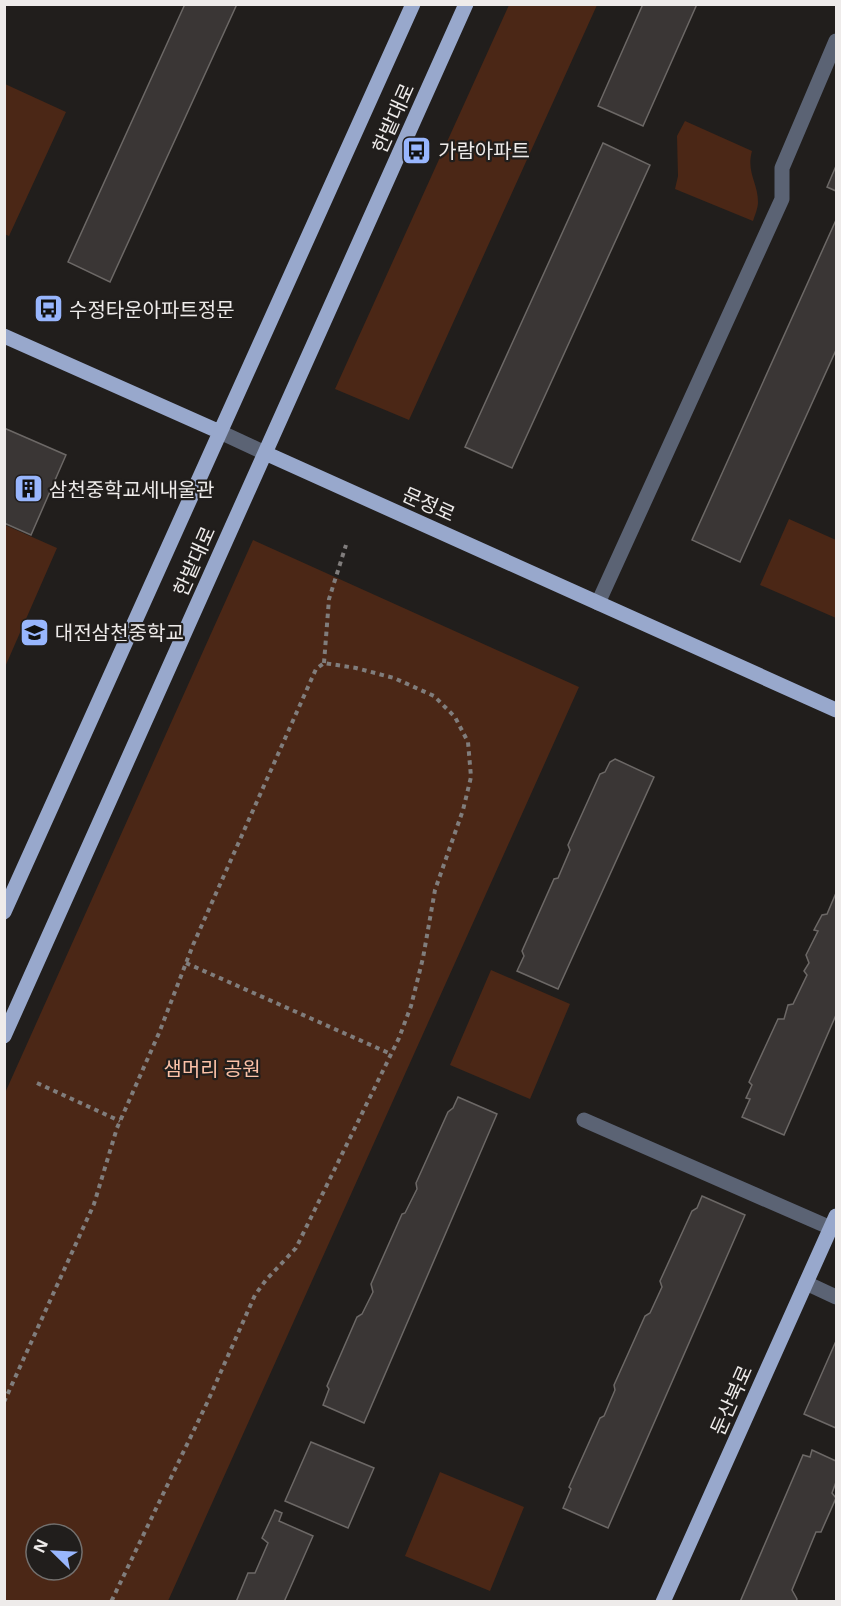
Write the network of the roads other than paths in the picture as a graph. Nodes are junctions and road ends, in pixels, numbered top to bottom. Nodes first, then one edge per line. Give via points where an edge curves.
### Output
1 (413, 4) edge
2 (466, 4) edge
3 (837, 41) edge
4 (4, 336) edge
5 (220, 432) junction
6 (266, 453) junction
7 (598, 603) junction
8 (837, 711) edge
9 (4, 912) edge
10 (4, 1036) edge
11 (584, 1120) dead end
12 (834, 1222) edge
13 (806, 1283) junction
14 (837, 1297) edge
15 (663, 1602) edge

1 - 5 main road, 한밭대로
2 - 6 main road, 한밭대로
3 - 7 street via 782,168 782,199
4 - 5 main road, 문정로
5 - 6 street, 문정로
5 - 9 main road, 한밭대로
6 - 7 main road, 문정로
6 - 10 main road, 한밭대로
7 - 8 main road, 문정로
11 - 12 street
12 - 13 main road, 둔산북로
13 - 14 street
13 - 15 main road, 둔산북로

